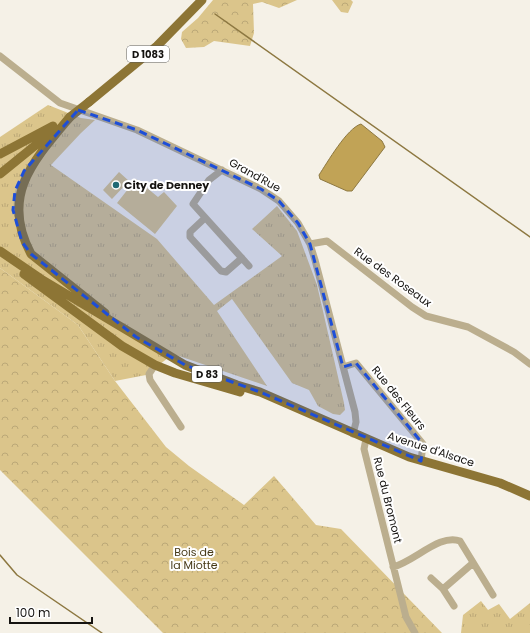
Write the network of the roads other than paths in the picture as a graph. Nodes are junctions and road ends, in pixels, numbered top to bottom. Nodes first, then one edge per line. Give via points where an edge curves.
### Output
1 (202, 0) edge
2 (0, 56) edge
3 (70, 118) junction
4 (0, 154) edge
5 (222, 170) junction
6 (0, 174) edge
7 (205, 218) junction
8 (310, 244) junction
9 (0, 251) edge
10 (0, 257) edge
11 (242, 258) junction
12 (249, 266) dead end
13 (136, 337) junction
14 (530, 364) edge
15 (155, 365) junction
16 (343, 367) junction
17 (282, 403) junction
18 (181, 427) dead end
19 (353, 434) junction
20 (366, 439) junction
21 (421, 461) junction
22 (530, 496) edge
23 (473, 563) junction
24 (393, 567) junction
25 (431, 578) dead end
26 (443, 589) junction
27 (493, 595) dead end
28 (454, 606) dead end
29 (415, 633) edge

1 - 3 main road, D 1083, bridge via 157,46
2 - 5 street, Grand'Rue via 60,103 137,130
3 - 4 main road, D 1083
3 - 6 main road, D 1083
3 - 13 main road, D 1083 via 24,171 15,191 15,226 31,254
5 - 7 street via 209,180 194,201 194,206
5 - 8 street, Grand'Rue via 279,201 298,223
7 - 11 street
7 - 11 street via 190,232 190,237 221,271 226,272
8 - 14 street, Rue des Roseaux via 327,241 426,316 468,327 514,352
8 - 16 street, Grand'Rue
9 - 13 main road, D 83
10 - 15 main road, D 83 via 122,346
11 - 12 street
13 - 17 main road, Avenue d'Alsace / D 83 via 185,365 260,392
15 - 17 main road, Avenue d'Alsace / D 83 via 175,374
15 - 18 street via 149,374 150,380
16 - 19 street, Grand'Rue via 355,412
16 - 21 street, Rue des Fleurs via 356,363 423,444
17 - 19 main road, Avenue d'Alsace / D 83
19 - 20 main road, Avenue d'Alsace / D 83
20 - 21 main road, Avenue d'Alsace / D 83
20 - 24 street, Rue du Bromont via 364,448
21 - 22 main road, Avenue d'Alsace / D 83 via 500,483
23 - 24 street via 460,541 454,538 445,540
23 - 26 street
23 - 27 street
24 - 29 street, Rue du Bromont via 406,617
25 - 26 street
26 - 28 street

